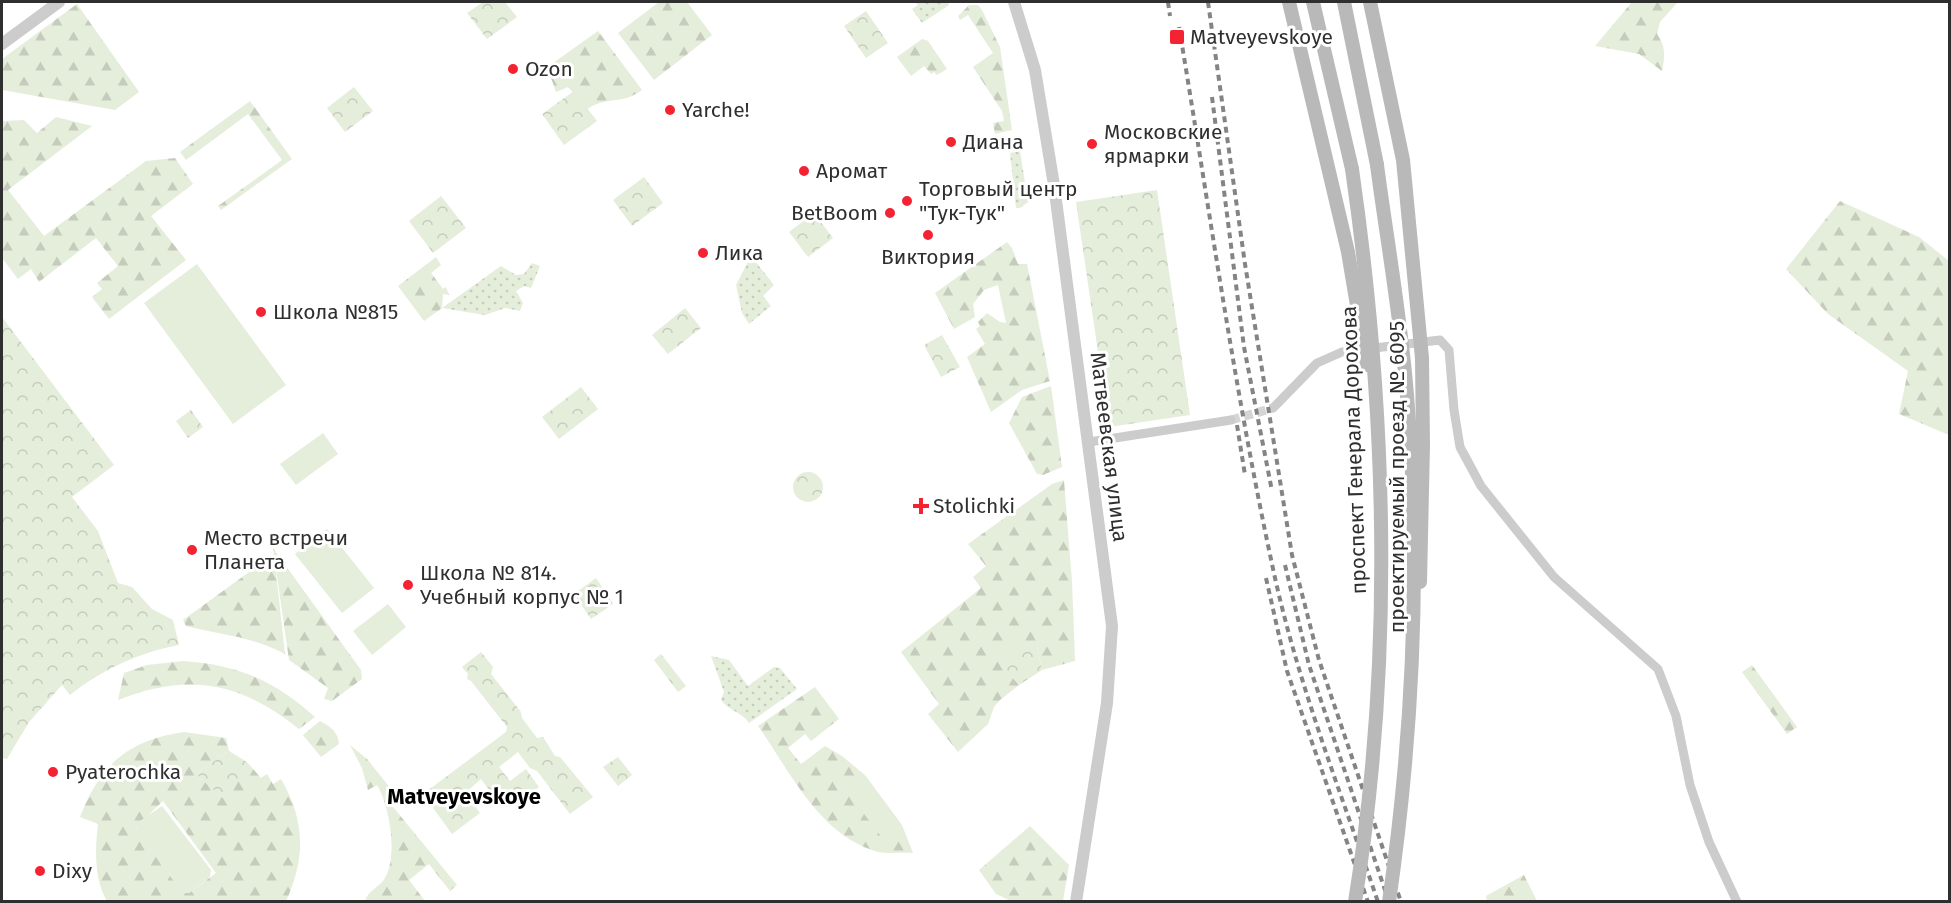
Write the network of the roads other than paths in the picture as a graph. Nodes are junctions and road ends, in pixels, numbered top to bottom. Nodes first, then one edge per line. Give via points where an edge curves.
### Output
1 (59, 2) edge
2 (1014, 2) edge
3 (1289, 2) edge
4 (1313, 2) edge
5 (1344, 2) edge
6 (1370, 2) edge
7 (2, 44) edge
8 (1273, 408) tunnel mouth
9 (1231, 420) tunnel mouth
10 (1377, 420) junction
11 (1089, 441) junction
12 (1411, 704) junction
13 (1076, 902) edge
14 (1355, 902) edge
15 (1389, 902) edge
16 (1737, 902) edge

1 - 7 street
2 - 11 street, Матвеевская улица via 1035,70 1045,126
3 - 10 main road, проектируемый проезд № 6095, bridge via 1348,252
4 - 10 main road, проспект Генерала Дорохова, bridge via 1352,169 1372,322
5 - 12 main road, bridge via 1377,165 1408,405 1413,489
6 - 12 main road, проектируемый проезд № 6095, bridge via 1403,160 1422,358 1419,635
8 - 16 street via 1317,363 1342,351 1440,340 1449,350 1460,447 1481,486 1554,577 1658,669 1676,716 1690,785 1709,842
9 - 11 street
10 - 14 main road, проспект Генерала Дорохова, bridge via 1382,586 1380,687 1368,819
11 - 13 street, Матвеевская улица via 1112,626 1111,664
12 - 15 main road, bridge

